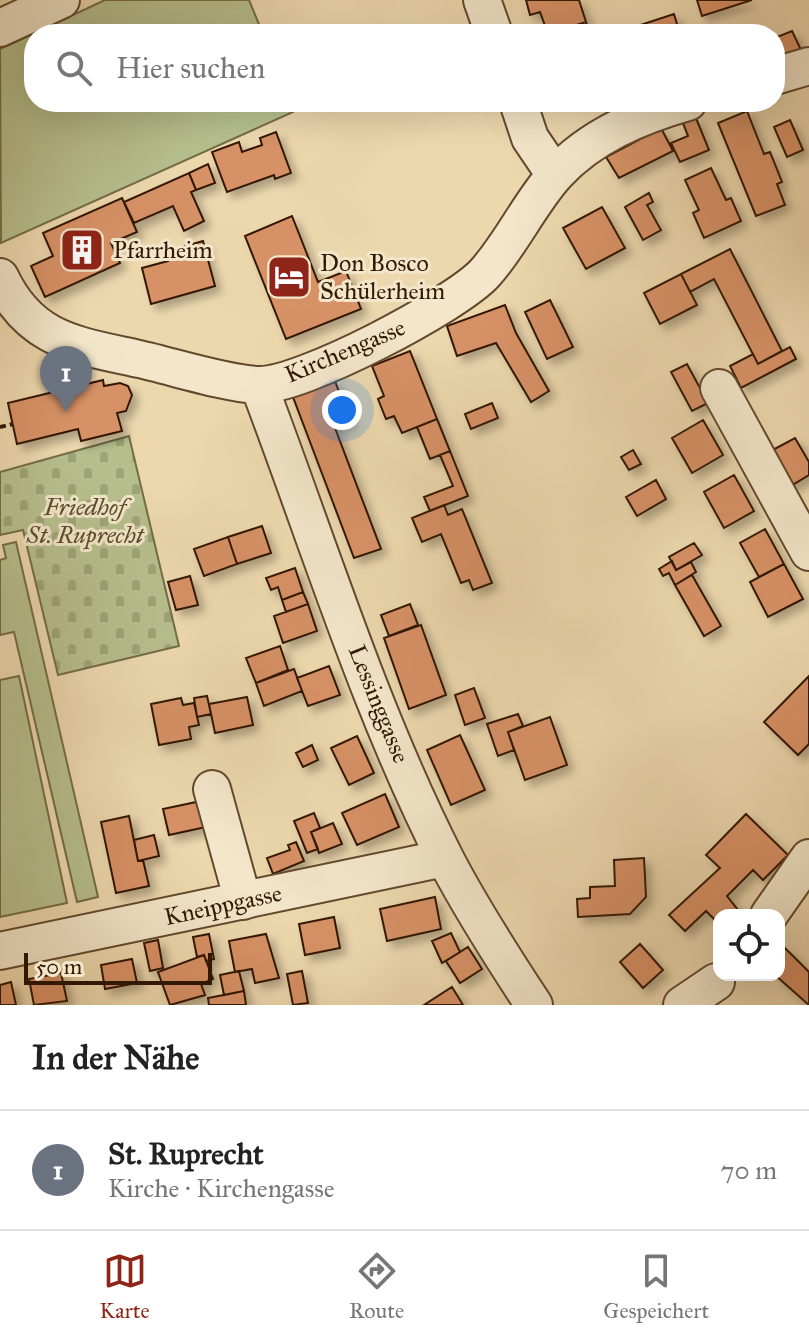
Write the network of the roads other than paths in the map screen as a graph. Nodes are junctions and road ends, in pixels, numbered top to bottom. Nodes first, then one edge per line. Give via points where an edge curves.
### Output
1 (61, 0) edge
2 (482, 0) edge
3 (490, 24) edge
4 (0, 28) edge
5 (809, 66) edge
6 (785, 73) edge
7 (521, 112) edge
8 (660, 112) edge
9 (555, 175) junction
10 (0, 277) edge
11 (259, 386) junction
12 (719, 388) dead end
13 (809, 552) edge
14 (212, 789) dead end
15 (445, 858) junction
16 (809, 858) edge
17 (243, 901) junction
18 (773, 909) edge
19 (0, 951) edge
20 (712, 987) edge
21 (534, 1005) edge
22 (682, 1005) edge

1 - 4 street
2 - 3 street
5 - 6 street
7 - 9 street via 530,138
8 - 9 street, Kirchengasse via 620,126
9 - 11 street, Kirchengasse via 500,254 463,292 361,349
10 - 11 street, Kirchengasse via 18,309 43,332 73,344
11 - 15 street, Lessinggasse via 391,738
12 - 13 street
14 - 17 street
15 - 17 street, Kneippgasse
15 - 21 street, Lessinggasse
16 - 18 street
17 - 19 street, Kneippgasse
20 - 22 street

